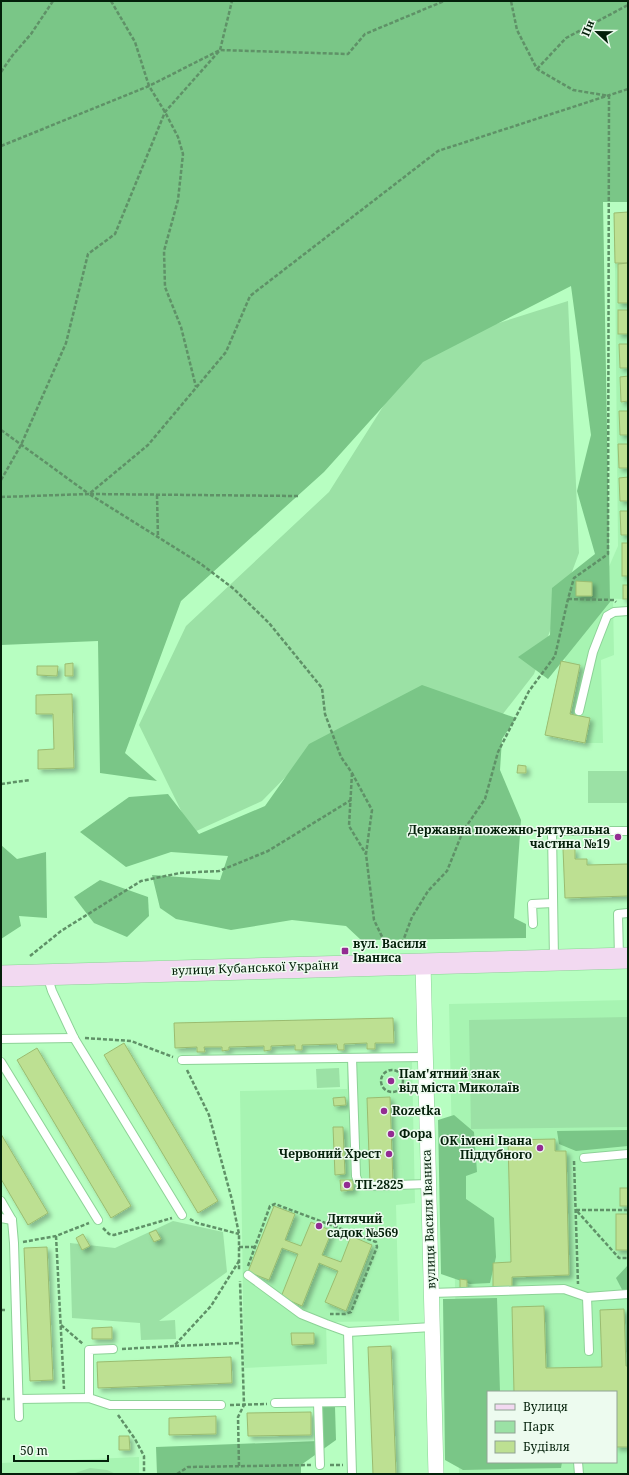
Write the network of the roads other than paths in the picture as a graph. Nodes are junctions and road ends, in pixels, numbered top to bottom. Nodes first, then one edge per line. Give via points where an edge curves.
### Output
1 (628, 611) edge
2 (579, 711) dead end
3 (628, 831) edge
4 (553, 903) junction
5 (628, 913) edge
6 (533, 924) dead end
7 (624, 958) edge
8 (554, 960) junction
9 (423, 964) junction
10 (46, 974) junction
11 (1, 976) edge
12 (74, 1038) junction
13 (1, 1039) edge
14 (424, 1057) junction
15 (352, 1058) junction
16 (182, 1060) road end
17 (1, 1062) edge
18 (628, 1154) edge
19 (584, 1158) road end
20 (428, 1184) junction
21 (1, 1201) edge
22 (182, 1215) dead end
23 (1, 1218) edge
24 (12, 1220) junction
25 (98, 1220) dead end
26 (248, 1275) road end
27 (431, 1293) junction
28 (628, 1294) edge
29 (587, 1297) junction
30 (432, 1327) junction
31 (348, 1332) junction
32 (113, 1349) road end
33 (589, 1351) dead end
34 (89, 1398) junction
35 (19, 1399) junction
36 (350, 1402) junction
37 (275, 1403) road end
38 (318, 1403) junction
39 (221, 1405) road end
40 (19, 1417) dead end
41 (578, 1463) edge
42 (320, 1465) road end
43 (352, 1474) edge
44 (436, 1474) edge
45 (579, 1474) edge

1 - 2 lane via 614,612 607,616 593,652
3 - 4 lane via 552,831
4 - 6 lane via 532,904
4 - 8 lane
5 - 7 lane via 618,914
7 - 8 street, вулиця Кубанської України
8 - 9 street, вулиця Кубанської України
9 - 10 street, вулиця Кубанської України
9 - 14 street, вулиця Василя Іваниса
10 - 11 street, вулиця Кубанської України
10 - 12 lane
12 - 13 lane
12 - 22 lane
14 - 15 lane
14 - 20 street, вулиця Василя Іваниса
15 - 16 lane
15 - 20 lane via 358,1182 367,1186
17 - 25 lane
18 - 19 lane
20 - 27 street, вулиця Василя Іваниса
21 - 24 lane
23 - 24 lane
24 - 35 lane
26 - 31 lane via 301,1314
27 - 29 lane via 564,1289
27 - 30 street, вулиця Василя Іваниса
28 - 29 lane
29 - 33 lane
30 - 31 lane
30 - 44 street, вулиця Василя Іваниса
31 - 36 lane
32 - 34 lane via 89,1350
34 - 35 lane
34 - 39 lane via 110,1405
35 - 40 lane
36 - 38 lane
36 - 43 lane
37 - 38 lane
38 - 42 lane
41 - 45 lane

